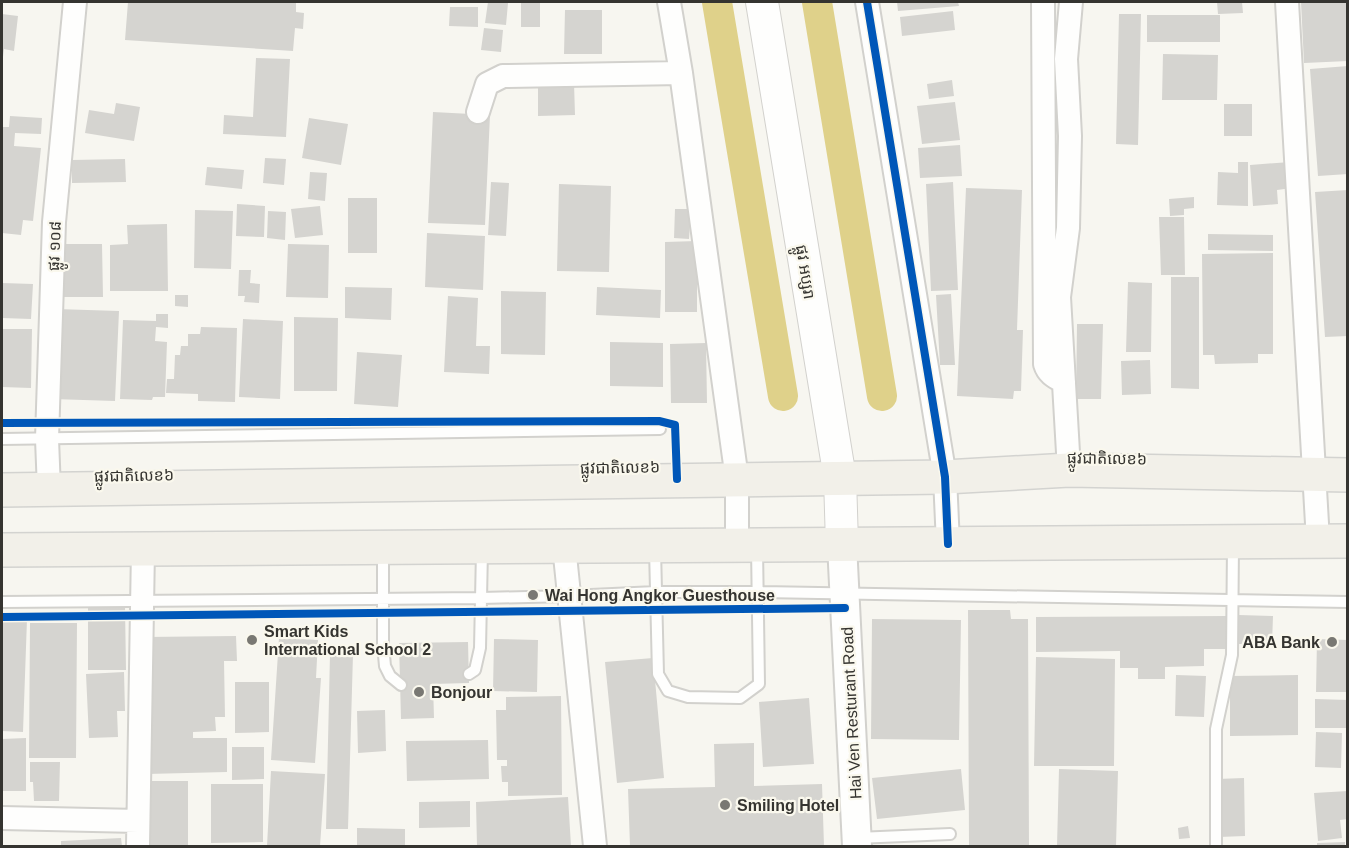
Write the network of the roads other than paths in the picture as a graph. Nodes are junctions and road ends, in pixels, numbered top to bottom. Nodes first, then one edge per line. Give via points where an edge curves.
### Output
1 (75, 2) edge
2 (669, 2) edge
3 (762, 2) edge
4 (867, 2) edge
5 (1043, 2) edge
6 (1071, 2) edge
7 (1287, 2) edge
8 (681, 73) junction
9 (478, 112) dead end
10 (1064, 382) junction
11 (660, 429) dead end
12 (2, 439) edge
13 (47, 440) junction
14 (1069, 470) junction
15 (1313, 475) junction
16 (1347, 475) edge
17 (945, 477) junction
18 (840, 478) junction
19 (737, 479) junction
20 (2, 490) edge
21 (49, 490) junction
22 (1333, 541) edge
23 (1233, 542) junction
24 (842, 544) junction
25 (948, 544) junction
26 (747, 545) junction
27 (564, 546) junction
28 (655, 546) junction
29 (383, 547) junction
30 (482, 547) junction
31 (143, 549) junction
32 (2, 550) edge
33 (656, 592) junction
34 (758, 592) junction
35 (845, 592) junction
36 (569, 596) junction
37 (383, 597) junction
38 (481, 598) junction
39 (1232, 600) junction
40 (142, 601) junction
41 (2, 602) edge
42 (1347, 602) edge
43 (469, 674) dead end
44 (400, 685) dead end
45 (2, 818) edge
46 (138, 821) junction
47 (950, 834) dead end
48 (857, 842) edge
49 (138, 846) edge
50 (595, 846) edge
51 (1216, 846) edge

1 - 13 street, ផ្លូវ ១០៨ via 54,222
2 - 8 street
3 - 18 main road, ផ្លូវ អប្សរា
4 - 17 street
5 - 10 street via 1045,364 1050,374
6 - 10 street via 1066,59 1070,136 1068,228 1059,297
7 - 15 street
8 - 9 street via 503,76 487,84
8 - 19 street
10 - 14 street
11 - 13 lane
12 - 13 lane
13 - 21 street, ផ្លូវ ១០៨
14 - 15 main road, ផ្លូវជាតិលេខ៦
14 - 17 main road, ផ្លូវជាតិលេខ៦
15 - 16 main road, ផ្លូវជាតិលេខ៦
15 - 22 street
17 - 18 main road, ផ្លូវជាតិលេខ៦
17 - 25 street
18 - 19 main road, ផ្លូវជាតិលេខ៦
18 - 24 main road, ផ្លូវ អប្សរា
19 - 21 main road, ផ្លូវជាតិលេខ៦
19 - 26 street
20 - 21 main road, ផ្លូវជាតិលេខ៦
22 - 23 main road
23 - 25 main road
23 - 39 lane
24 - 25 main road
24 - 26 main road
24 - 35 street, Hai Ven Resturant Road
26 - 28 main road
26 - 34 lane
27 - 28 main road
27 - 30 main road
27 - 36 street
28 - 33 lane
29 - 30 main road
29 - 31 main road
29 - 37 lane
30 - 38 lane
31 - 32 main road
31 - 40 street
33 - 34 lane
33 - 34 lane via 658,674 668,691 688,698 740,698 759,684
33 - 36 lane
34 - 35 lane
35 - 39 lane
35 - 48 street, Hai Ven Resturant Road
36 - 38 lane
36 - 50 street
37 - 38 lane
37 - 40 lane
37 - 44 lane via 386,666
38 - 43 lane via 480,648 476,670
39 - 42 lane
39 - 51 lane via 1232,655 1216,729
40 - 41 lane
40 - 46 street
45 - 46 street
46 - 49 street
47 - 48 lane

